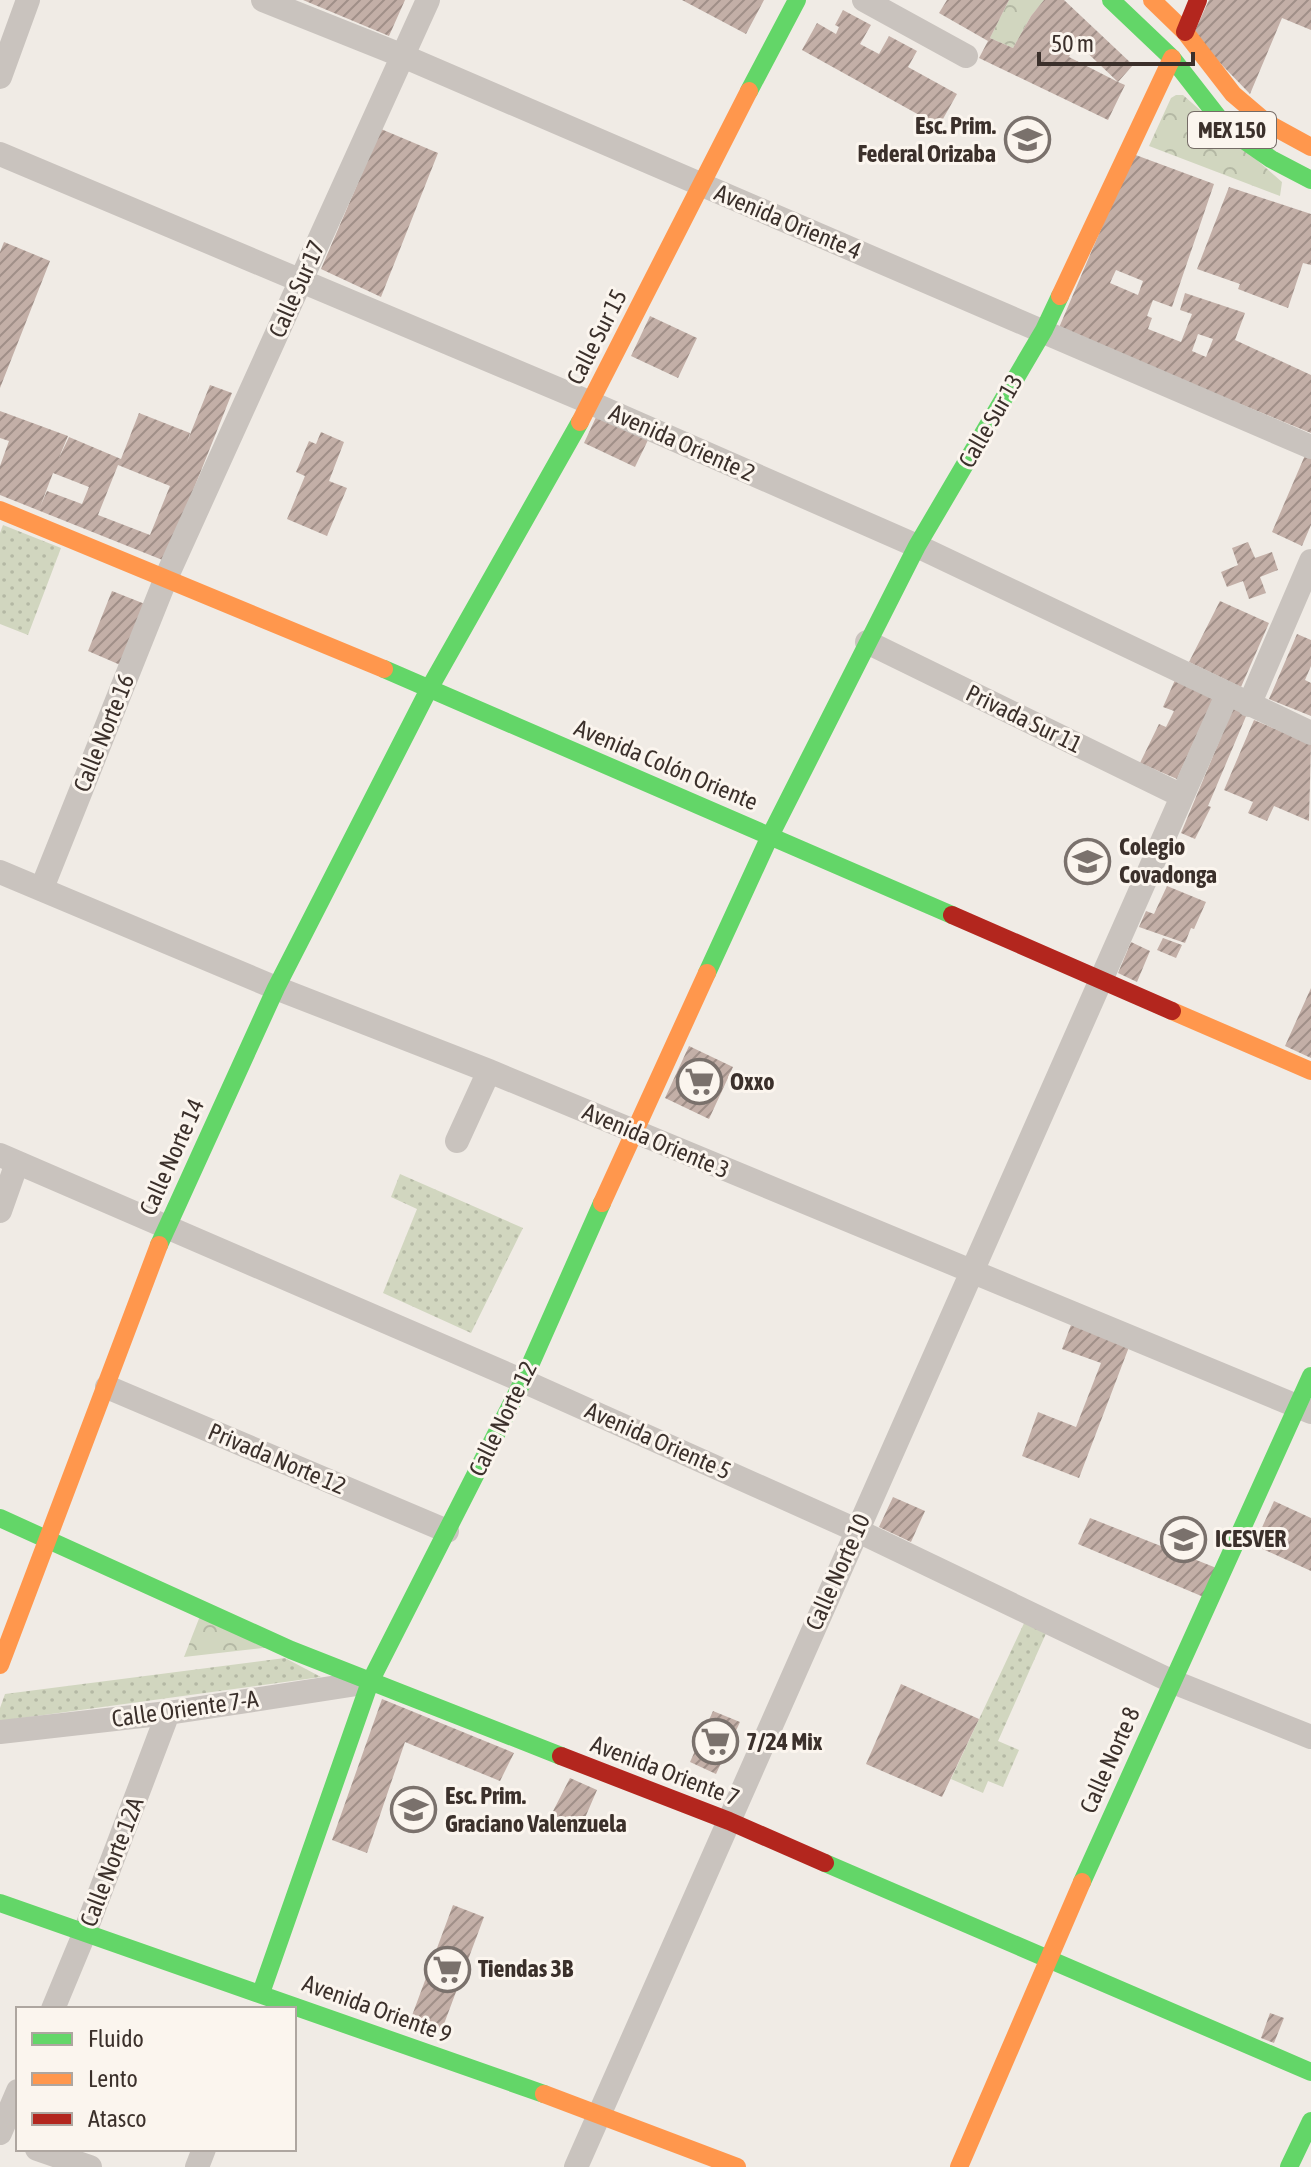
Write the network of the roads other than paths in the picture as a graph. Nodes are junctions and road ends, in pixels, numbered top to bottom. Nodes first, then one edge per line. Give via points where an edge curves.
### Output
1 (28, 0) edge
2 (263, 0) edge
3 (428, 0) edge
4 (797, 0) edge
5 (864, 0) edge
6 (1111, 0) edge
7 (1152, 0) edge
8 (1198, 0) edge
9 (1185, 32) junction
10 (403, 56) junction
11 (966, 56) dead end
12 (1172, 58) junction
13 (0, 77) edge
14 (1311, 147) edge
15 (0, 154) edge
16 (1311, 180) edge
17 (700, 185) junction
18 (300, 282) junction
19 (1044, 330) junction
20 (591, 403) junction
21 (1311, 447) edge
22 (0, 510) edge
23 (917, 546) junction
24 (1311, 561) edge
25 (166, 578) junction
26 (867, 642) junction
27 (429, 689) junction
28 (1238, 700) junction
29 (1311, 733) edge
30 (1182, 796) junction
31 (770, 836) junction
32 (0, 872) edge
33 (42, 888) junction
34 (1102, 979) junction
35 (276, 988) junction
36 (489, 1071) junction
37 (1311, 1071) edge
38 (633, 1132) junction
39 (457, 1141) dead end
40 (9, 1159) edge
41 (0, 1211) edge
42 (166, 1227) junction
43 (973, 1271) junction
44 (1311, 1376) edge
45 (523, 1381) junction
46 (107, 1387) junction
47 (1304, 1409) edge
48 (0, 1518) edge
49 (856, 1530) junction
50 (447, 1531) junction
51 (47, 1537) junction
52 (0, 1665) edge
53 (1171, 1681) junction
54 (370, 1682) junction
55 (168, 1713) junction
56 (0, 1732) edge
57 (1311, 1737) edge
58 (729, 1821) junction
59 (0, 1903) edge
60 (85, 1932) junction
61 (1047, 1960) junction
62 (258, 2001) edge
63 (54, 2007) edge
64 (296, 2014) edge
65 (1311, 2072) edge
66 (16, 2096) edge
67 (599, 2114) junction
68 (1311, 2121) edge
69 (0, 2135) edge
70 (43, 2151) edge
71 (90, 2167) edge
72 (576, 2167) edge
73 (737, 2167) edge
74 (959, 2167) edge
75 (1289, 2167) edge

1 - 13 street
2 - 10 street, Avenida Oriente 4
3 - 10 street, Calle Sur 17
4 - 17 street, Calle Sur 15
5 - 11 street
6 - 12 street, MEX 150
7 - 9 street, MEX 150
8 - 9 street, Calle Sur 13
9 - 12 street, Calle Sur 13
9 - 14 street, MEX 150 via 1233,94 1267,123
10 - 17 street, Avenida Oriente 4
10 - 18 street, Calle Sur 17
12 - 16 street, MEX 150 via 1238,136
12 - 19 street, Calle Sur 13
15 - 18 street, Avenida Oriente 2
17 - 19 street, Avenida Oriente 4
17 - 20 street, Calle Sur 15
18 - 20 street, Avenida Oriente 2
18 - 25 street, Calle Sur 17
19 - 21 street, Avenida Oriente 4
19 - 23 street, Calle Sur 13
20 - 23 street, Avenida Oriente 2
20 - 27 street, Calle Sur 15
22 - 25 street, Avenida Colón Oriente
23 - 26 street, Calle Sur 13
23 - 28 street, Avenida Oriente 2
24 - 28 street, Calle Norte 10
25 - 27 street, Avenida Colón Oriente
25 - 33 street, Calle Norte 16
26 - 30 street, Privada Sur 11
26 - 31 street, Calle Sur 13
27 - 31 street, Avenida Colón Oriente
27 - 35 street, Calle Norte 14
28 - 29 street, Avenida Oriente 2
28 - 30 street, Calle Norte 10
30 - 34 street, Calle Norte 10
31 - 34 street, Avenida Colón Oriente
31 - 38 street, Calle Norte 12
32 - 33 street, Avenida Oriente 3
33 - 35 street, Avenida Oriente 3
34 - 37 street, Avenida Colón Oriente
34 - 43 street, Calle Norte 10
35 - 36 street, Avenida Oriente 3
35 - 42 street, Calle Norte 14
36 - 38 street, Avenida Oriente 3
36 - 39 street
38 - 43 street, Avenida Oriente 3
38 - 45 street, Calle Norte 12
40 - 41 street
40 - 42 street, Avenida Oriente 5
42 - 45 street, Avenida Oriente 5
42 - 46 street, Calle Norte 14
43 - 47 street, Avenida Oriente 3
43 - 49 street, Calle Norte 10
44 - 47 street, Calle Norte 8
45 - 49 street, Avenida Oriente 5
45 - 50 street, Calle Norte 12
46 - 50 street, Privada Norte 12
46 - 51 street, Calle Norte 14
47 - 53 street, Calle Norte 8
48 - 51 street, Avenida Oriente 7
49 - 53 street, Avenida Oriente 5
49 - 58 street, Calle Norte 10
50 - 54 street, Calle Norte 12
51 - 52 street, Calle Norte 14
51 - 54 street, Avenida Oriente 7
53 - 57 street, Avenida Oriente 5
53 - 61 street, Calle Norte 8
54 - 55 street, Calle Oriente 7-A
54 - 58 street, Avenida Oriente 7
54 - 62 street, Calle Norte 12
55 - 56 street, Calle Oriente 7-A
55 - 60 street, Calle Norte 12A
58 - 61 street, Avenida Oriente 7
58 - 67 street, Calle Norte 10
59 - 60 street, Avenida Oriente 9
60 - 62 street, Avenida Oriente 9
60 - 63 street, Calle Norte 12A
61 - 65 street, Avenida Oriente 7
61 - 74 street, Calle Norte 8
64 - 67 street, Avenida Oriente 9
66 - 69 street
67 - 72 street, Calle Norte 10
67 - 73 street, Avenida Oriente 9
68 - 75 street
70 - 71 street

